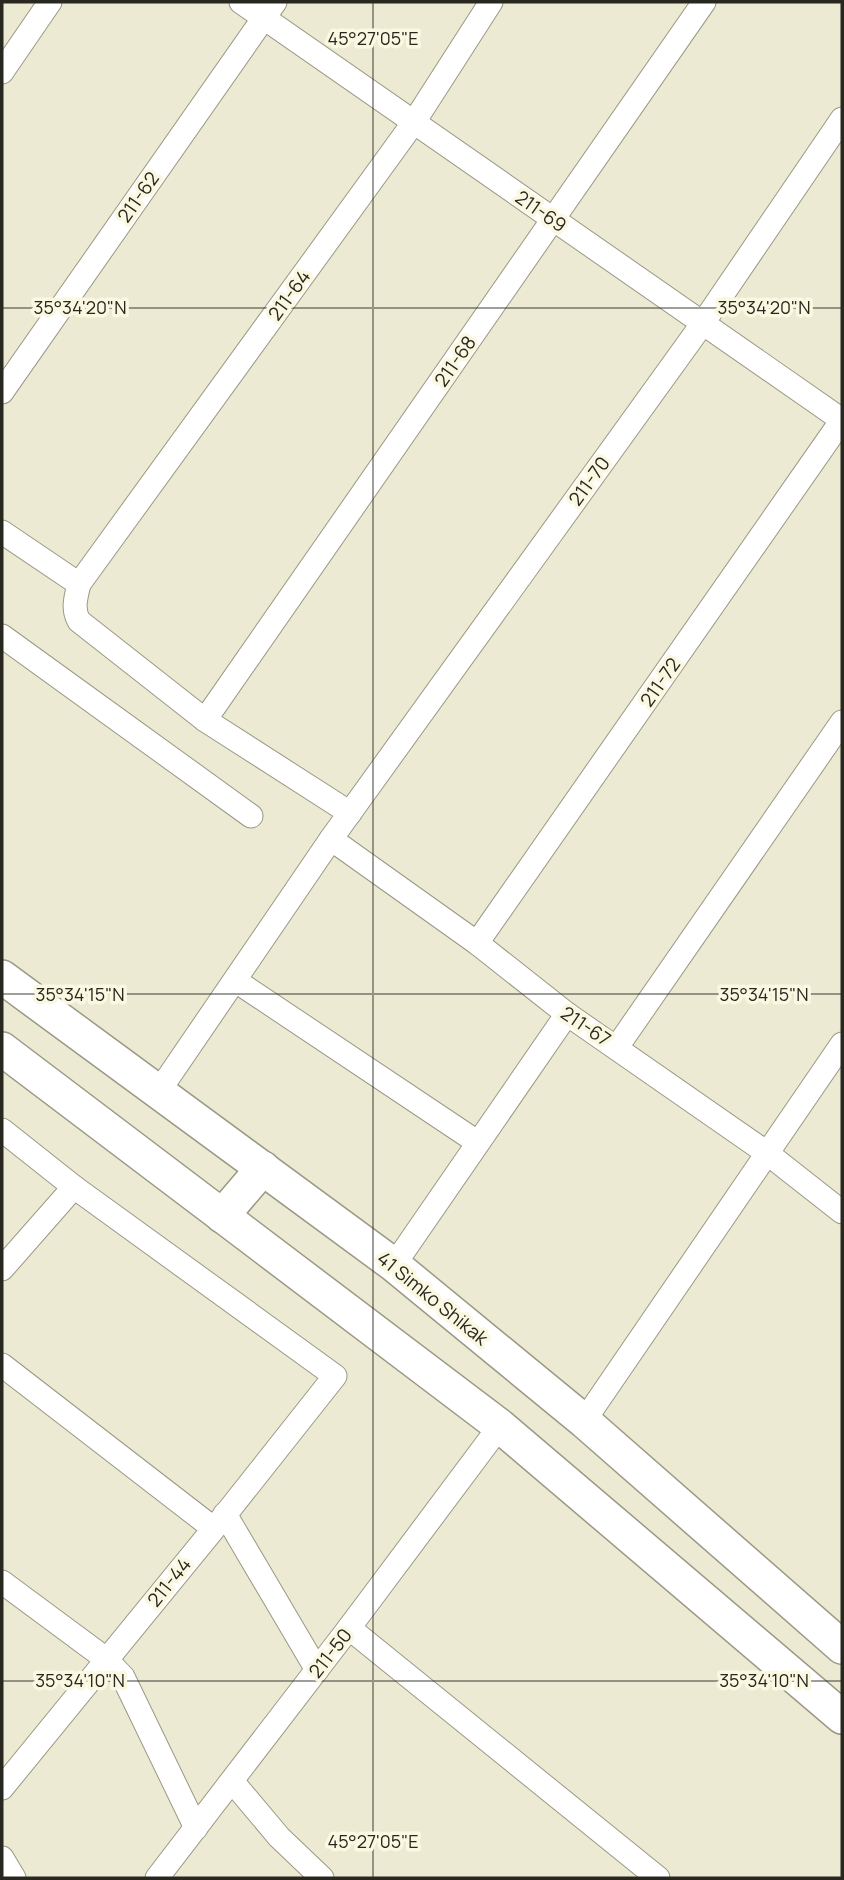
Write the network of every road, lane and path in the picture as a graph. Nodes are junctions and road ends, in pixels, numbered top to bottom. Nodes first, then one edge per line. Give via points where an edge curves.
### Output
1 (50, 2) edge
2 (241, 2) edge
3 (491, 2) edge
4 (704, 2) edge
5 (270, 10) edge
6 (2, 72) edge
7 (842, 119) edge
8 (414, 122) junction
9 (553, 219) junction
10 (703, 323) junction
11 (2, 392) edge
12 (842, 420) edge
13 (2, 531) edge
14 (79, 584) junction
15 (2, 635) edge
16 (205, 720) junction
17 (842, 722) edge
18 (350, 813) junction
19 (251, 816) dead end
20 (331, 839) junction
21 (477, 943) junction
22 (2, 977) edge
23 (236, 981) junction
24 (568, 1014) junction
25 (842, 1044) edge
26 (617, 1047) junction
27 (2, 1049) edge
28 (159, 1091) junction
29 (2, 1130) edge
30 (477, 1142) junction
31 (767, 1153) junction
32 (263, 1168) junction
33 (74, 1187) junction
34 (842, 1212) edge
35 (222, 1216) junction
36 (394, 1265) junction
37 (2, 1269) edge
38 (2, 1365) edge
39 (584, 1422) junction
40 (500, 1426) junction
41 (219, 1521) junction
42 (2, 1582) edge
43 (349, 1628) junction
44 (842, 1647) edge
45 (106, 1659) junction
46 (317, 1670) junction
47 (842, 1717) edge
48 (232, 1781) junction
49 (3, 1786) edge
50 (196, 1828) junction
51 (2, 1858) edge
52 (14, 1878) edge
53 (157, 1878) edge
54 (322, 1878) edge
55 (658, 1878) edge

1 - 6 street
2 - 5 street, 211-69
3 - 8 street, 211-64
4 - 9 street, 211-68
5 - 8 street, 211-69
5 - 11 street, 211-62
7 - 10 street, 211-70
8 - 9 street, 211-69
8 - 14 street, 211-64
9 - 10 street, 211-69
9 - 16 street, 211-68
10 - 12 street, 211-69
10 - 18 street, 211-70
12 - 21 street, 211-72
13 - 14 street
14 - 16 street via 75,614 79,621
15 - 19 street
16 - 18 street
17 - 26 street
18 - 20 street, 211-70
20 - 21 street, 211-67
20 - 23 street, 211-70
21 - 24 street, 211-67
22 - 28 main road, 41 Simko Shikak
23 - 28 street, 211-70
23 - 30 street
24 - 26 street, 211-67
24 - 30 street
25 - 31 street
26 - 31 street, 211-67
27 - 35 main road
28 - 32 main road, 41 Simko Shikak
29 - 33 street
30 - 36 street
31 - 34 street, 211-67
31 - 39 street
32 - 35 main road
32 - 36 main road, 41 Simko Shikak
33 - 37 street
33 - 41 street, 211-44 via 335,1376
35 - 40 main road
36 - 39 main road, 41 Simko Shikak
38 - 41 street
39 - 44 main road, 41 Simko Shikak
40 - 43 street, 211-50
40 - 47 main road
41 - 45 street, 211-44
41 - 46 street
42 - 45 street
43 - 46 street, 211-50
43 - 55 street
45 - 49 street, 211-44
45 - 50 street via 123,1677
46 - 48 street, 211-50
48 - 50 street, 211-50
48 - 54 street via 279,1838
50 - 53 street, 211-50
51 - 52 street

